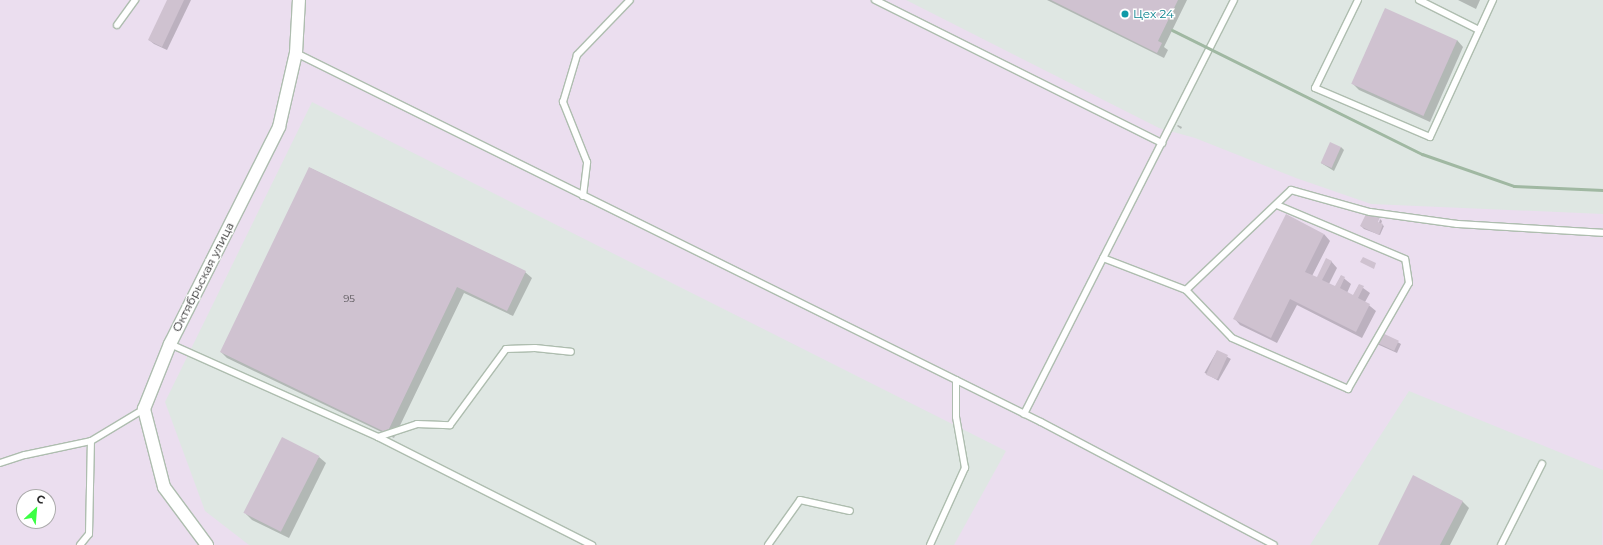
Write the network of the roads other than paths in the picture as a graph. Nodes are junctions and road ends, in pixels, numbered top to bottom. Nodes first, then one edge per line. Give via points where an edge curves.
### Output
1 (135, 0) edge
2 (299, 0) edge
3 (630, 0) edge
4 (875, 0) edge
5 (1234, 0) edge
6 (1358, 0) edge
7 (1418, 0) edge
8 (1493, 0) edge
9 (117, 25) dead end
10 (1479, 30) junction
11 (296, 54) junction
12 (1162, 143) junction
13 (584, 196) junction
14 (1277, 205) junction
15 (1603, 233) edge
16 (1103, 258) junction
17 (1186, 290) junction
18 (170, 344) junction
19 (571, 352) dead end
20 (956, 380) junction
21 (144, 409) junction
22 (1024, 414) junction
23 (378, 437) junction
24 (91, 441) junction
25 (0, 463) edge
26 (1542, 464) dead end
27 (850, 511) dead end
28 (1262, 542) edge
29 (80, 545) edge
30 (207, 545) edge
31 (592, 545) edge
32 (768, 545) edge
33 (930, 545) edge
34 (1274, 545) edge
35 (1501, 545) edge

1 - 9 lane
2 - 11 street, Октябрьская улица
3 - 13 lane via 577,55 563,102 587,162
4 - 12 lane
5 - 12 lane
6 - 10 lane via 1315,88 1430,137
7 - 10 lane
8 - 10 lane
11 - 13 lane
11 - 18 street, Октябрьская улица via 279,127
12 - 16 lane
13 - 20 lane
14 - 15 lane via 1291,190 1370,212 1457,224
14 - 17 lane
14 - 17 lane via 1406,259 1409,283 1348,389 1232,338
16 - 17 lane
16 - 22 lane
18 - 21 street, Октябрьская улица
18 - 23 lane
19 - 23 lane via 535,348 506,349 450,425 417,424
20 - 22 lane
20 - 33 lane via 956,417 964,468
21 - 24 lane
21 - 30 street via 164,487
22 - 28 lane
23 - 31 lane
24 - 25 lane
24 - 29 lane via 89,534
26 - 35 lane
27 - 32 lane via 800,500
28 - 34 lane

